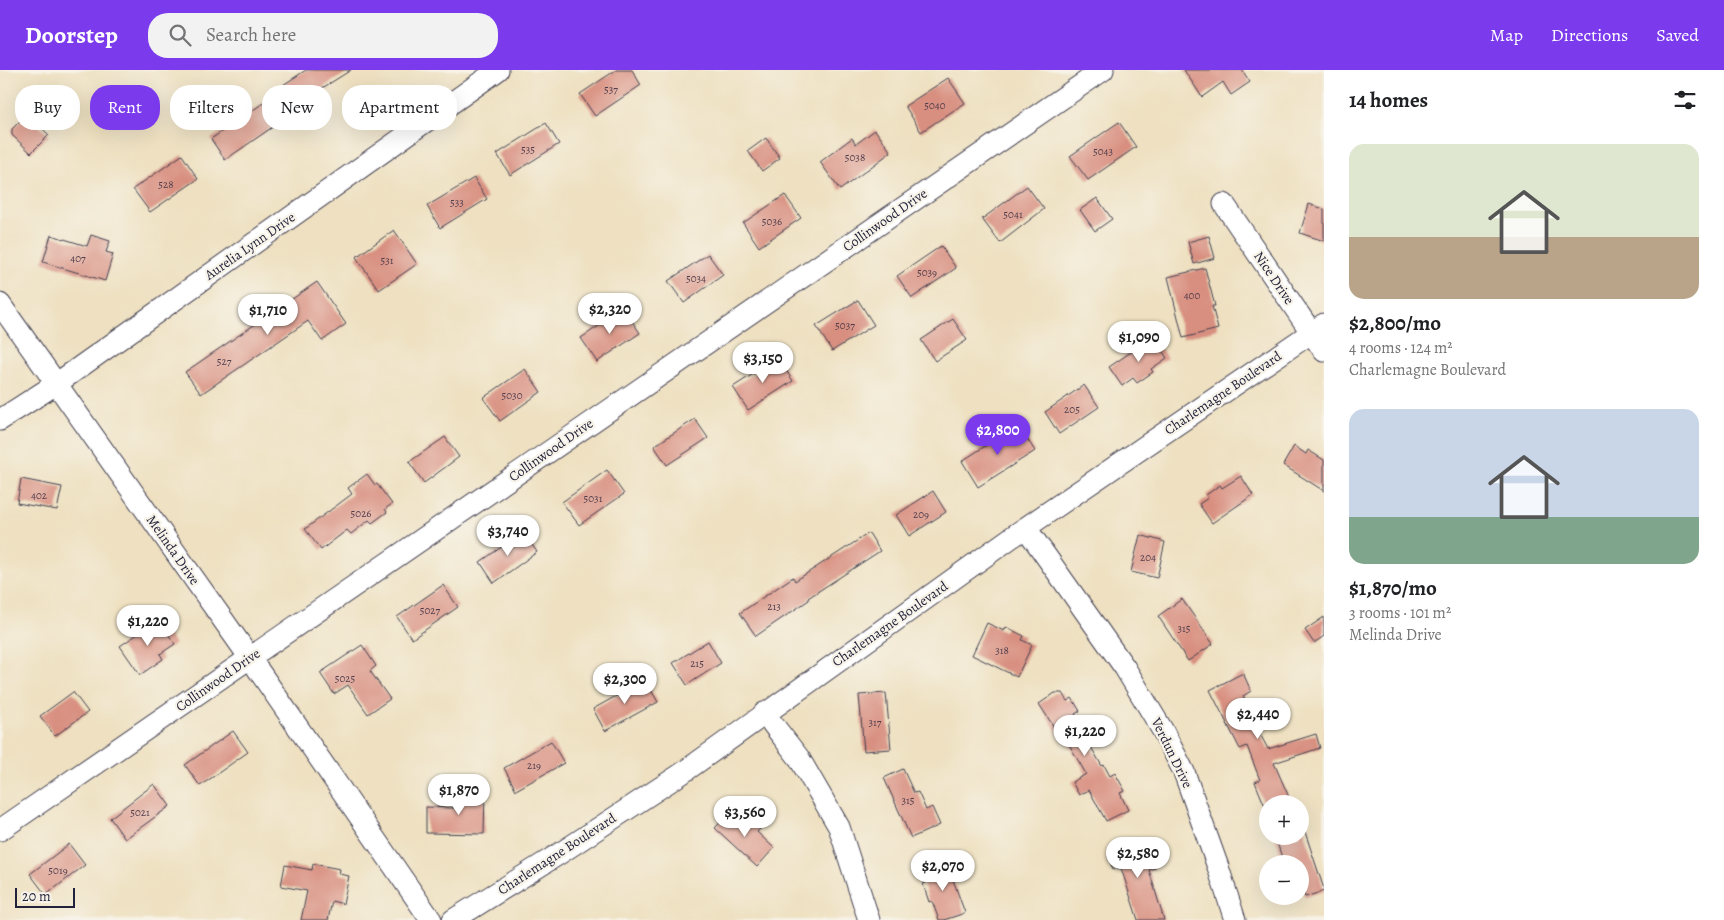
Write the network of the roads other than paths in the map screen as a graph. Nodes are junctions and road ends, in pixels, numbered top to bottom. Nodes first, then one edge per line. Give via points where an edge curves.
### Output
1 (498, 70) edge
2 (1103, 70) edge
3 (1224, 204) dead end
4 (0, 304) edge
5 (1317, 328) edge
6 (1324, 352) edge
7 (56, 384) junction
8 (0, 420) edge
9 (1026, 528) junction
10 (250, 658) junction
11 (764, 713) junction
12 (0, 830) edge
13 (431, 920) edge
14 (453, 920) edge
15 (869, 920) edge
16 (1235, 920) edge

1 - 7 street, Aurelia Lynn Drive
2 - 10 street, Collinwood Drive
3 - 5 street, Nice Drive
4 - 7 street, Melinda Drive
5 - 6 street, Nice Drive
5 - 9 street, Charlemagne Boulevard
7 - 8 street, Aurelia Lynn Drive
7 - 10 street, Melinda Drive
9 - 11 street, Charlemagne Boulevard
9 - 16 street, Verdun Drive via 1125,668 1163,730 1184,772
10 - 12 street, Collinwood Drive
10 - 13 street, Melinda Drive
11 - 14 street, Charlemagne Boulevard via 681,774
11 - 15 street via 798,758 838,827

